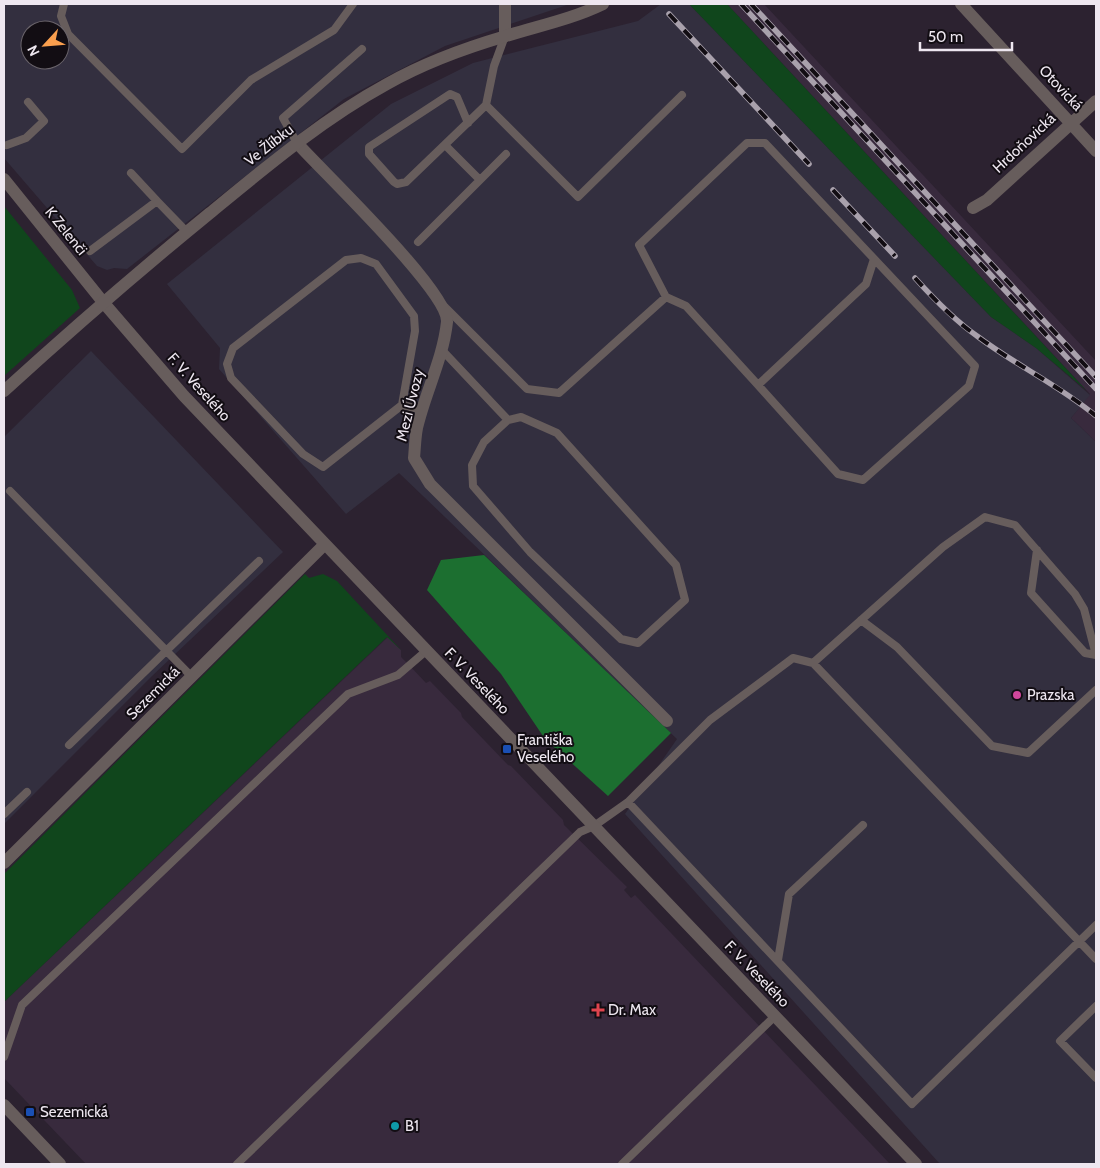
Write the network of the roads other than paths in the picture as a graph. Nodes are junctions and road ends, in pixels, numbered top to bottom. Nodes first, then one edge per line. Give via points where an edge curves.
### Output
1 (64, 4) edge
2 (353, 4) edge
3 (505, 4) edge
4 (603, 4) edge
5 (961, 4) edge
6 (505, 36) junction
7 (362, 50) dead end
8 (682, 96) dead end
9 (1096, 101) edge
10 (28, 102) dead end
11 (486, 106) junction
12 (468, 123) junction
13 (1070, 123) junction
14 (297, 143) junction
15 (5, 145) edge
16 (445, 145) junction
17 (1096, 151) edge
18 (506, 154) dead end
19 (131, 173) dead end
20 (4, 179) edge
21 (480, 180) junction
22 (157, 201) junction
23 (973, 208) dead end
24 (187, 232) junction
25 (418, 242) dead end
26 (90, 250) dead end
27 (874, 259) junction
28 (666, 296) junction
29 (440, 301) junction
30 (103, 302) junction
31 (442, 349) junction
32 (758, 385) junction
33 (4, 392) edge
34 (402, 405) junction
35 (423, 410) junction
36 (508, 420) junction
37 (10, 491) dead end
38 (324, 545) junction
39 (1037, 550) junction
40 (260, 561) dead end
41 (861, 620) junction
42 (166, 650) junction
43 (426, 651) junction
44 (1096, 655) edge
45 (813, 663) junction
46 (192, 677) junction
47 (1096, 690) edge
48 (667, 721) dead end
49 (68, 745) dead end
50 (27, 792) dead end
51 (628, 802) junction
52 (4, 814) edge
53 (863, 825) dead end
54 (594, 826) junction
55 (4, 864) edge
56 (1096, 925) edge
57 (1078, 941) junction
58 (1096, 959) edge
59 (778, 960) junction
60 (1096, 1006) edge
61 (775, 1016) junction
62 (4, 1057) edge
63 (1096, 1078) edge
64 (4, 1105) edge
65 (60, 1164) edge
66 (237, 1164) edge
67 (622, 1164) edge
68 (916, 1164) edge

1 - 2 lane via 61,16 68,34 182,149 251,80 334,30
3 - 6 street
4 - 6 street, Ve Žlíbku
5 - 13 street, Otovická
6 - 11 lane via 494,66
6 - 14 street, Ve Žlíbku via 434,60 387,83
7 - 14 lane via 283,118
8 - 11 lane via 578,197
9 - 13 street, Hrdoňovická
10 - 15 lane via 44,122 26,138
11 - 12 lane
12 - 16 lane
12 - 16 lane via 457,97 450,94 368,150 394,182 402,184
13 - 17 street, Otovická
13 - 23 street, Hrdoňovická via 987,200
14 - 24 street, Ve Žlíbku
14 - 29 street, Mezi Úvozy via 415,268
16 - 21 lane
18 - 21 lane
19 - 22 lane
20 - 30 street, K Zelenči
21 - 25 lane
22 - 24 lane
22 - 26 lane
24 - 30 street, Ve Žlíbku
27 - 28 lane via 764,143 747,143 639,245
27 - 32 lane via 866,284
27 - 32 lane via 975,366 969,386 863,480 838,474
28 - 29 lane via 560,393 527,389
28 - 32 lane via 686,306
29 - 31 street, Mezi Úvozy via 447,320
30 - 33 street, Ve Žlíbku
30 - 38 street, F. V. Veselého via 184,396
31 - 35 street, Mezi Úvozy
31 - 36 lane
34 - 34 lane via 324,466 303,454 231,378 227,364 233,348 346,260 361,258 376,264 414,316 415,331
34 - 35 lane
35 - 48 street, Mezi Úvozy via 417,428 414,458 430,484
36 - 36 lane via 521,417 557,433 676,565 685,600 638,644 621,639 530,552 473,486 472,465 484,442
37 - 42 lane
38 - 43 street, F. V. Veselého
38 - 46 street, Sezemická
39 - 41 lane via 1015,525 985,517 942,548
39 - 44 lane via 1084,609
39 - 44 lane via 1031,593 1085,653
40 - 42 lane
41 - 45 lane
41 - 47 lane via 897,647 992,746 1028,754
42 - 46 lane
42 - 49 lane
43 - 54 street, F. V. Veselého
43 - 62 lane via 398,675 348,694 22,1005
45 - 51 lane via 792,658 710,720
45 - 57 lane
46 - 55 street, Sezemická
50 - 52 lane
51 - 54 lane
51 - 59 lane
53 - 59 lane via 789,894
54 - 61 street, F. V. Veselého
54 - 66 lane via 580,832
56 - 57 lane
57 - 58 lane
57 - 59 lane via 912,1104
60 - 63 lane via 1060,1041
61 - 67 lane
61 - 68 street, F. V. Veselého
64 - 65 street

